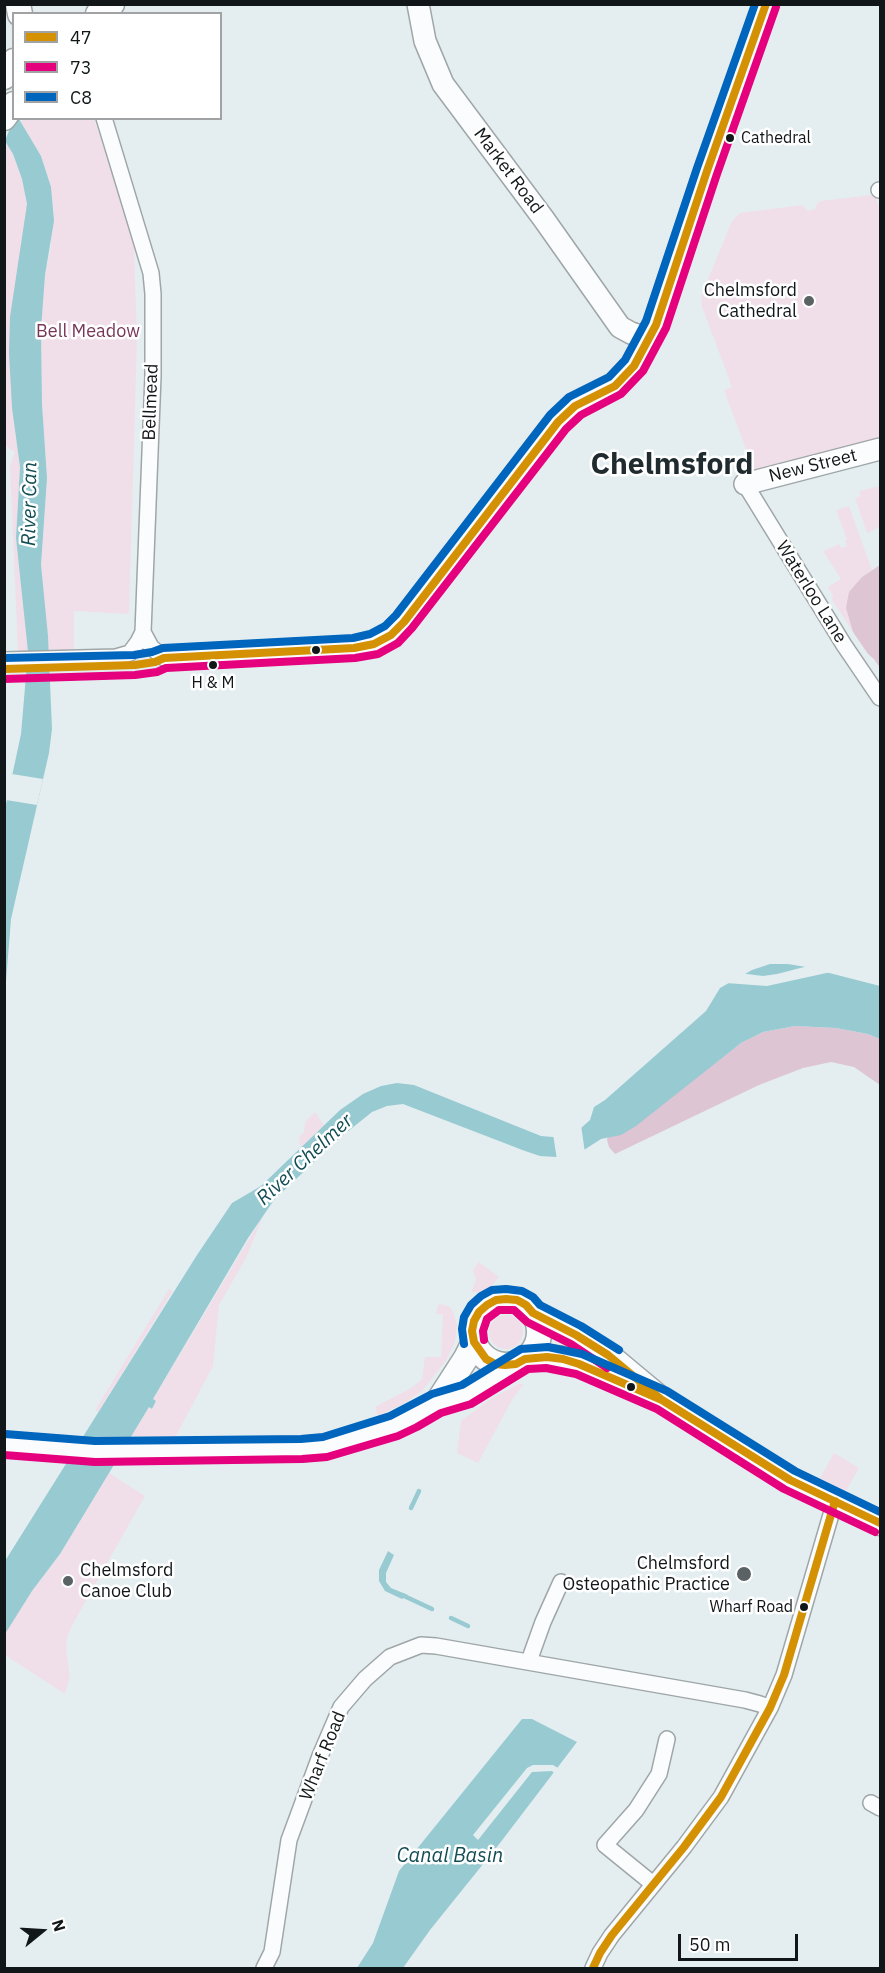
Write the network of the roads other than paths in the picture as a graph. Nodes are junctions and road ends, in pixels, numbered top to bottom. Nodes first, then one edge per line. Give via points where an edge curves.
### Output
1 (418, 4) edge
2 (766, 4) edge
3 (105, 120) edge
4 (649, 339) junction
5 (880, 449) edge
6 (745, 484) joint
7 (143, 632) junction
8 (4, 660) edge
9 (880, 698) edge
10 (533, 1313) junction
11 (474, 1342) junction
12 (520, 1362) junction
13 (662, 1400) junction
14 (433, 1406) junction
15 (4, 1444) edge
16 (835, 1501) junction
17 (880, 1523) edge
18 (561, 1582) dead end
19 (530, 1661) junction
20 (770, 1708) junction
21 (667, 1739) dead end
22 (653, 1884) junction
23 (264, 1968) edge
24 (593, 1968) edge

1 - 4 street, Market Road via 424,41 443,84 620,327
2 - 4 street
3 - 7 street, Bellmead via 151,273 153,294
4 - 7 street via 634,366 615,386 575,406 558,422 391,635 354,648 164,658 151,647
5 - 6 street, New Street
6 - 9 street, Waterloo Lane
7 - 8 street, Bellmead via 130,653 111,658
10 - 11 main road via 517,1300 496,1300 479,1312 474,1321
10 - 12 main road via 538,1322 537,1343
10 - 13 main road via 608,1355
11 - 12 main road via 486,1359 495,1364
11 - 14 main road
12 - 13 main road via 547,1357 563,1359
12 - 14 main road via 466,1395
13 - 16 main road via 790,1480
14 - 15 main road via 394,1426 325,1447 95,1452
16 - 17 main road
16 - 20 street via 784,1675
18 - 19 street
19 - 20 street, Wharf Road via 745,1700
19 - 23 street, Wharf Road via 422,1645 390,1657 351,1693 320,1756 289,1840 272,1952
20 - 22 street via 721,1797
21 - 22 street via 659,1774 636,1810 604,1845
22 - 24 street via 612,1935

